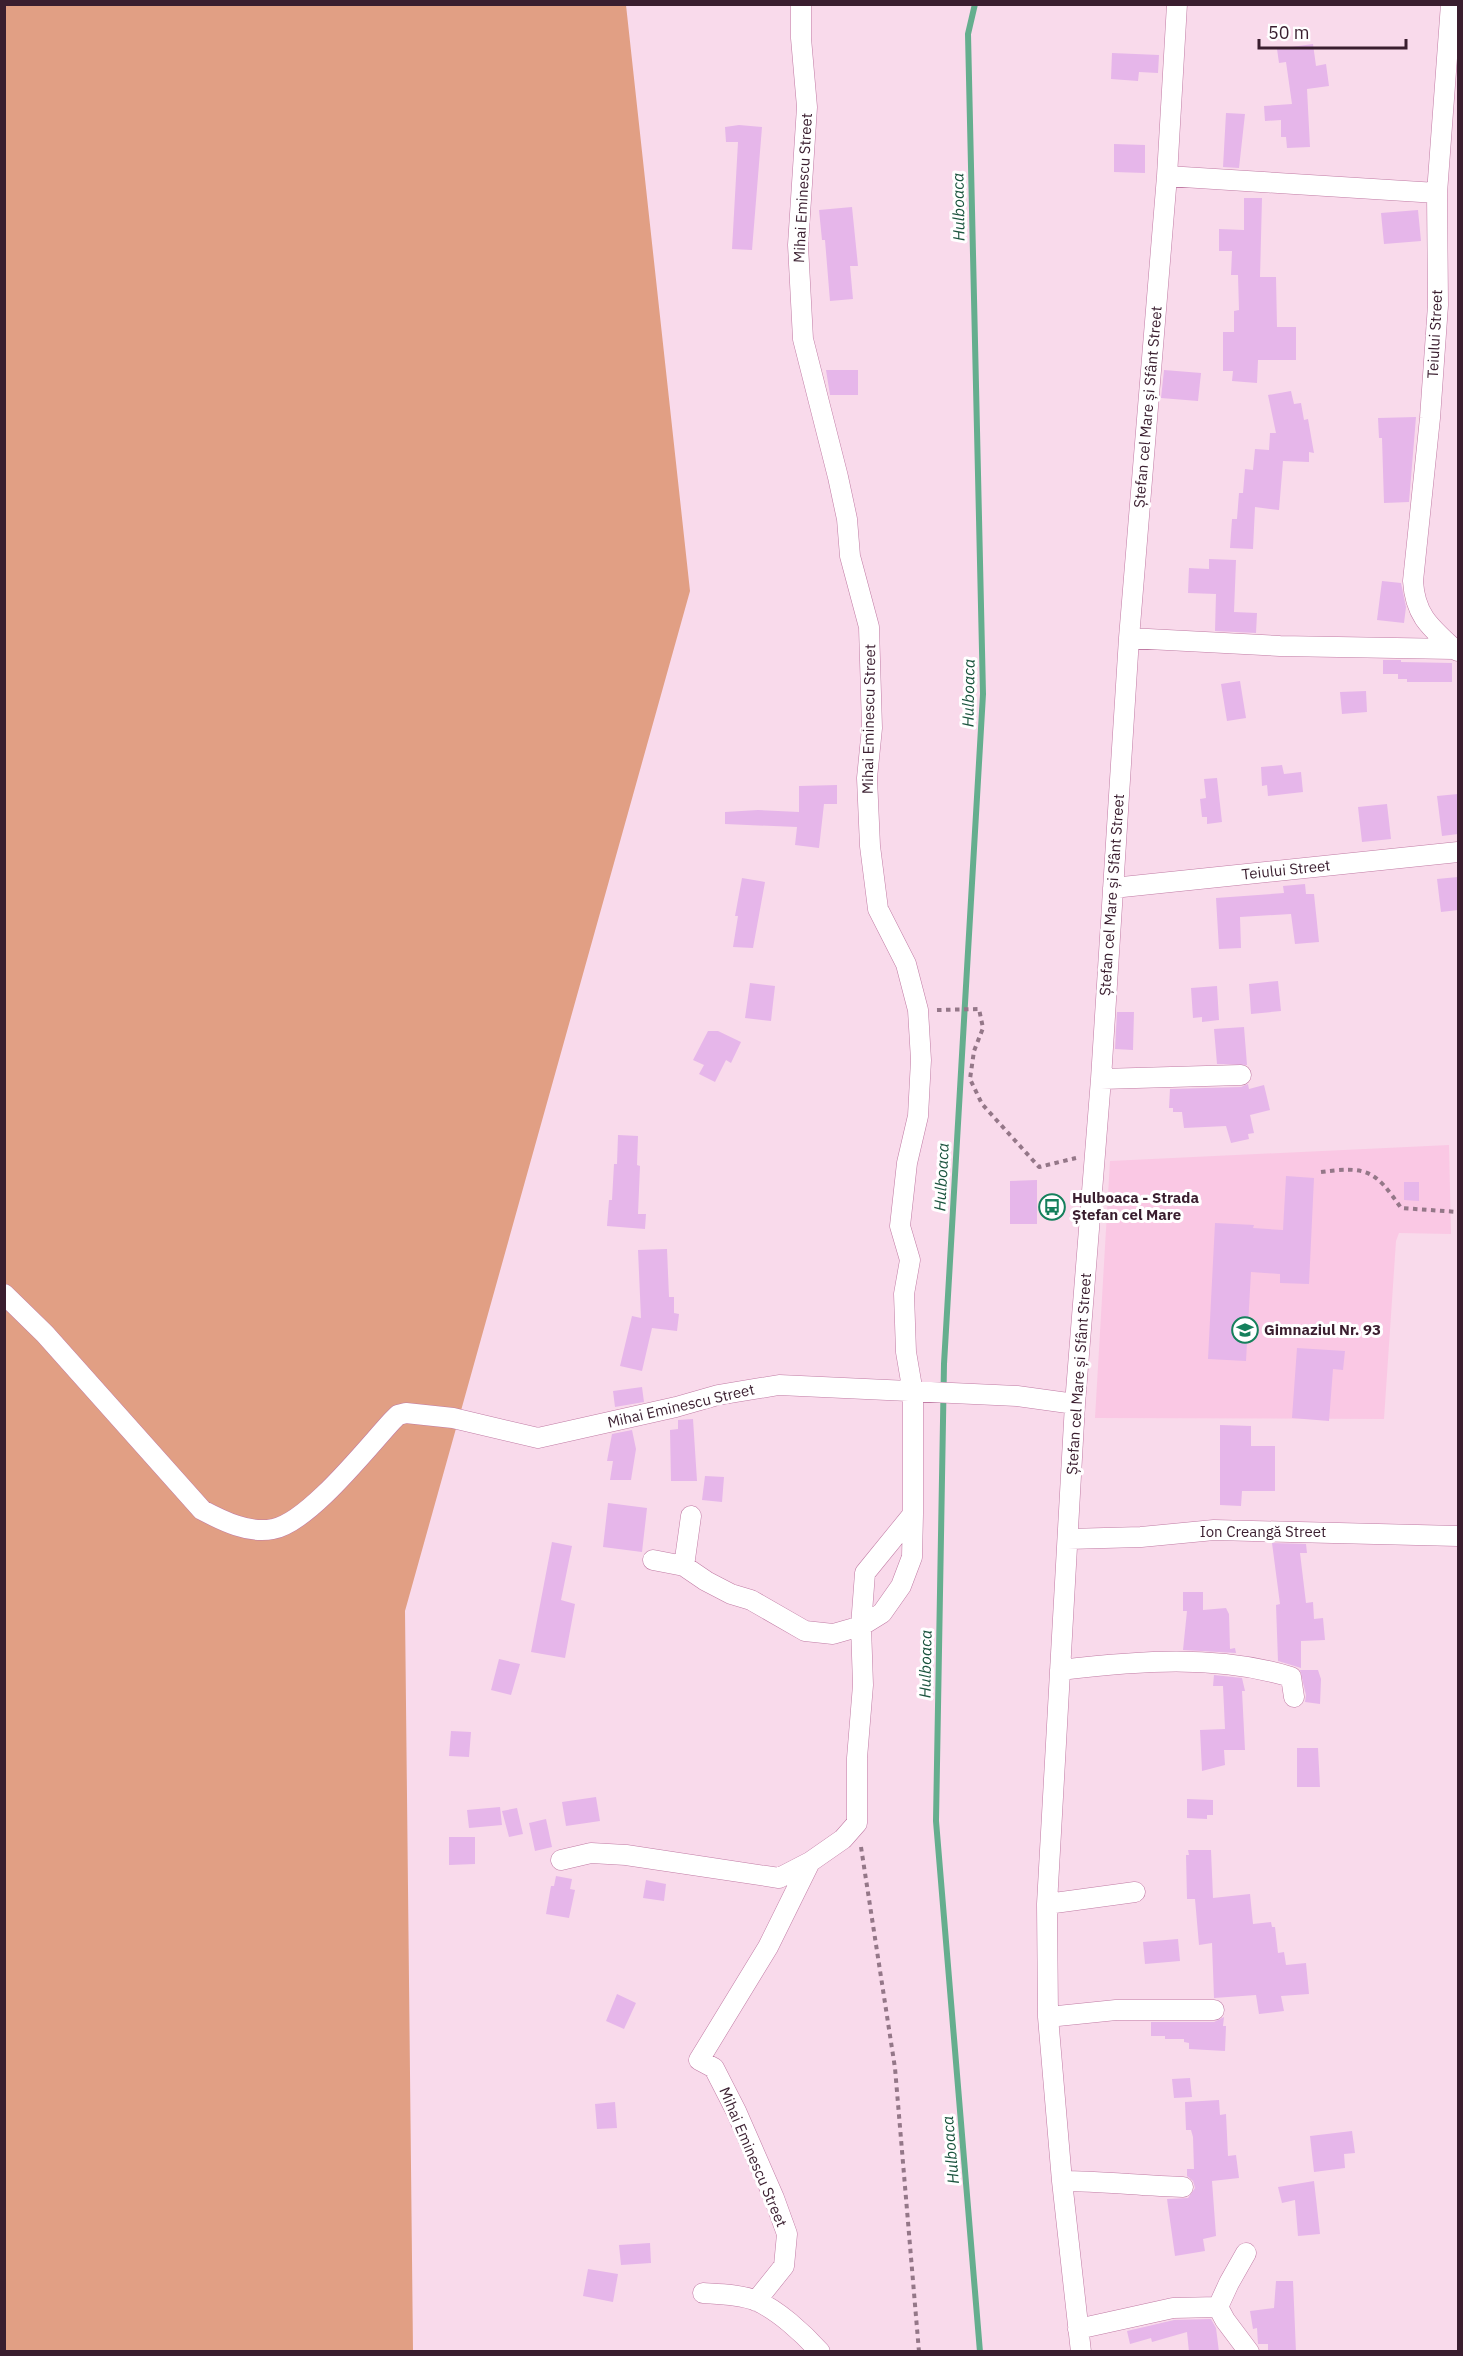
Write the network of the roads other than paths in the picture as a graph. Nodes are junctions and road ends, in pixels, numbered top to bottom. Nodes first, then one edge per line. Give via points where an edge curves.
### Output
1 (801, 4) edge
2 (1177, 4) edge
3 (1451, 4) edge
4 (1167, 176) junction
5 (1437, 193) junction
6 (1129, 638) junction
7 (1456, 650) edge
8 (1458, 852) edge
9 (1113, 888) junction
10 (1241, 1075) dead end
11 (1101, 1079) junction
12 (4, 1294) edge
13 (921, 1393) junction
14 (1076, 1404) junction
15 (913, 1514) junction
16 (691, 1516) dead end
17 (1458, 1536) edge
18 (1068, 1539) junction
19 (653, 1560) dead end
20 (684, 1566) junction
21 (861, 1626) junction
22 (1060, 1670) junction
23 (1294, 1697) dead end
24 (561, 1860) dead end
25 (810, 1862) junction
26 (1135, 1892) dead end
27 (1047, 1904) junction
28 (1214, 2010) dead end
29 (1048, 2017) junction
30 (1062, 2181) junction
31 (1183, 2187) dead end
32 (1246, 2253) dead end
33 (703, 2293) dead end
34 (756, 2301) junction
35 (1218, 2307) junction
36 (1078, 2329) junction
37 (820, 2352) edge
38 (1081, 2352) edge
39 (1249, 2352) edge

1 - 13 street, Mihai Eminescu Street via 807,106 798,245 803,339 838,477 850,556 869,627 872,728 867,778 878,909 906,964 918,1010 918,1116 907,1163 900,1226 910,1260 904,1294 906,1352
2 - 4 street, Ștefan cel Mare și Sfânt Street
3 - 5 street, Teiului Street
4 - 5 street
4 - 6 street, Ștefan cel Mare și Sfânt Street
5 - 7 street, Teiului Street via 1438,305 1413,581 1419,613
6 - 7 street, Teiului Street
6 - 9 street, Ștefan cel Mare și Sfânt Street
8 - 9 street, Teiului Street
9 - 11 street, Ștefan cel Mare și Sfânt Street
10 - 11 street
11 - 14 street, Ștefan cel Mare și Sfânt Street
12 - 13 street, Mihai Eminescu Street via 45,1334 202,1510 237,1526 272,1529 308,1512 398,1415 406,1413 453,1418 538,1438 718,1395 779,1385
13 - 14 street, Mihai Eminescu Street via 1017,1396
13 - 15 street, Mihai Eminescu Street
14 - 18 street, Ștefan cel Mare și Sfânt Street
15 - 21 street via 865,1574
15 - 21 street, Mihai Eminescu Street via 912,1557 901,1586 882,1613
16 - 20 street
17 - 18 street, Ion Creangă Street via 1214,1530 1141,1538
18 - 22 street, Ștefan cel Mare și Sfânt Street
19 - 20 street, Mihai Eminescu Street
20 - 21 street, Mihai Eminescu Street via 805,1631 833,1634
21 - 25 street, Mihai Eminescu Street via 863,1685 857,1823 843,1839
22 - 23 street via 1161,1660 1228,1664 1291,1677
22 - 27 street, Ștefan cel Mare și Sfânt Street
24 - 25 street, Mihai Eminescu Street via 591,1853 626,1855 779,1878
25 - 34 street, Mihai Eminescu Street via 768,1947 699,2060 714,2068 787,2234 784,2266
26 - 27 street
27 - 29 street, Ștefan cel Mare și Sfânt Street
28 - 29 street via 1116,2010
29 - 30 street, Ștefan cel Mare și Sfânt Street
30 - 31 street
30 - 36 street, Ștefan cel Mare și Sfânt Street
32 - 35 street
33 - 34 street via 737,2295
34 - 37 street via 808,2338
35 - 36 street via 1173,2308
35 - 39 street
36 - 38 street, Ștefan cel Mare și Sfânt Street

